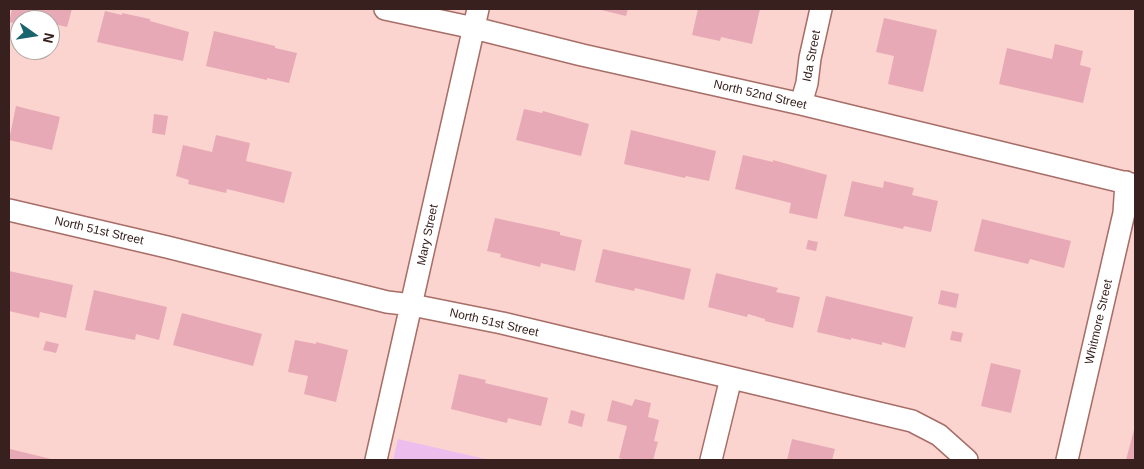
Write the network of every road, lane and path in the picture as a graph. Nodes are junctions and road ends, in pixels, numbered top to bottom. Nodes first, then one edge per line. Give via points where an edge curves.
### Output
1 (385, 9) edge
2 (821, 9) edge
3 (476, 18) edge
4 (801, 104) junction
5 (1131, 184) edge
6 (9, 210) edge
7 (412, 305) junction
8 (731, 378) junction
9 (376, 460) edge
10 (711, 460) edge
11 (967, 460) edge
12 (1067, 460) edge

1 - 3 street, North 52nd Street
2 - 4 street, Ida Street
3 - 4 street, North 52nd Street via 582,55
3 - 7 street, Mary Street
4 - 5 street, North 52nd Street
5 - 12 street, Whitmore Street
6 - 7 street, North 51st Street via 387,302
7 - 8 street, North 51st Street
7 - 9 street, Mary Street
8 - 10 street
8 - 11 street, North 51st Street via 912,422 939,435

